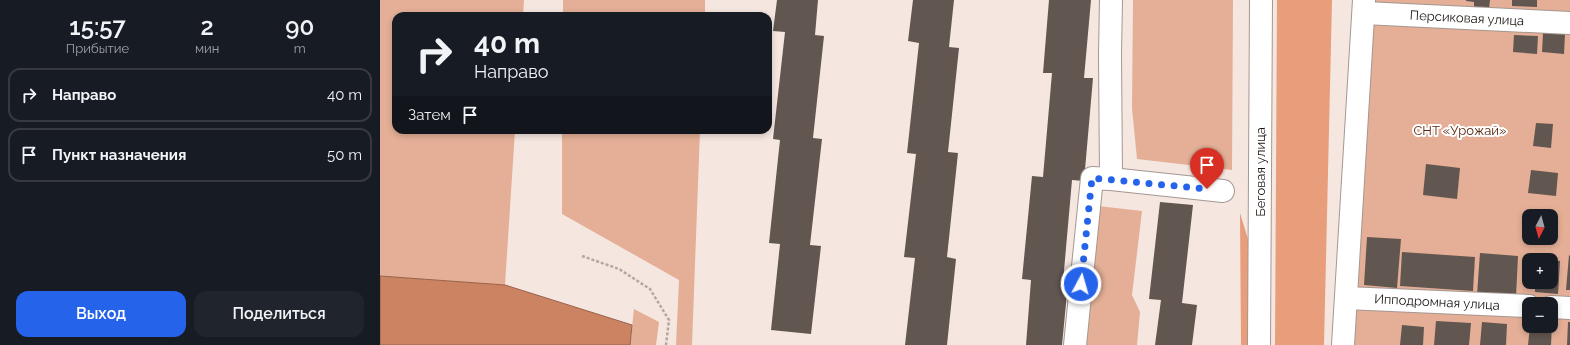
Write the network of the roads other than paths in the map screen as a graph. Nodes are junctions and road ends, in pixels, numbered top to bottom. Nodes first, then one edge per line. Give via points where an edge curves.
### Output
1 (1111, 0) edge
2 (1261, 0) edge
3 (1364, 6) edge
4 (1570, 23) edge
5 (1111, 180) junction
6 (1223, 191) dead end
7 (1346, 298) junction
8 (1522, 306) edge
9 (1558, 308) edge
10 (1570, 308) edge
11 (1075, 345) edge
12 (1259, 345) edge
13 (1343, 345) edge

1 - 5 street
2 - 12 street, Беговая улица
3 - 4 street, Персиковая улица
3 - 7 street
5 - 6 street
5 - 11 street via 1092,178
7 - 8 street, Ипподромная улица
7 - 13 street
9 - 10 street

